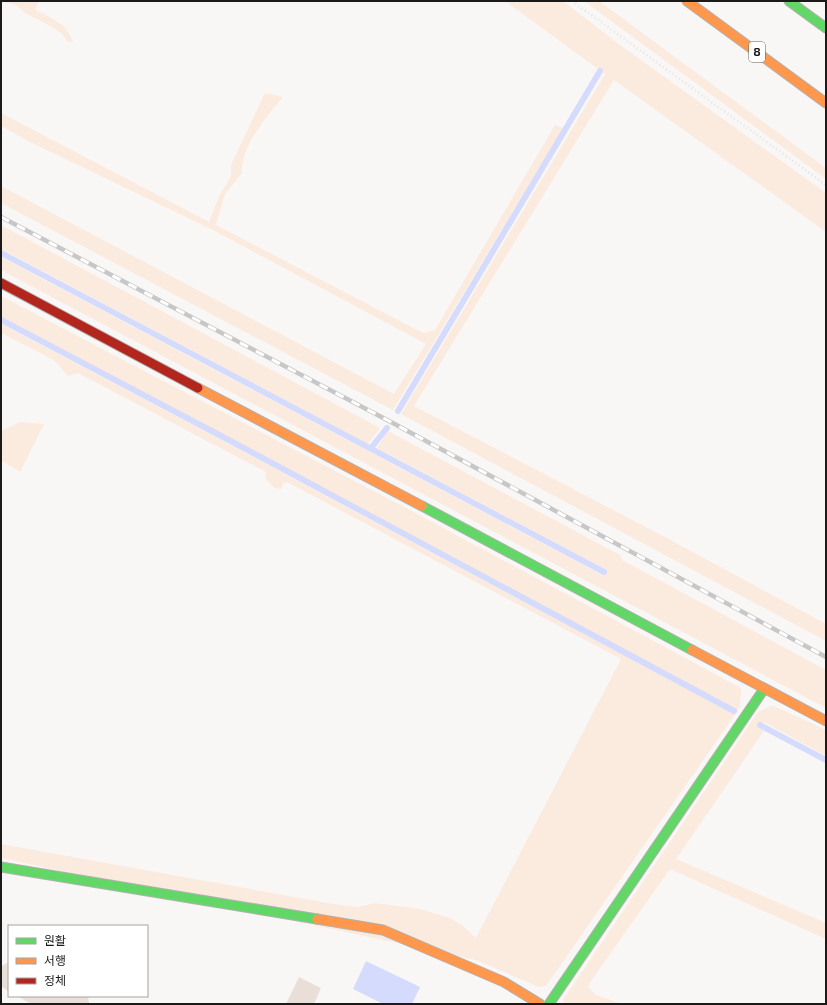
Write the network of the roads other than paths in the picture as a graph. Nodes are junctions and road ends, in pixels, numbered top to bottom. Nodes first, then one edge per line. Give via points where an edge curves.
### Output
1 (688, 1) edge
2 (789, 1) edge
3 (826, 28) edge
4 (826, 103) edge
5 (1, 283) edge
6 (764, 689) junction
7 (826, 721) edge
8 (1, 867) edge
9 (540, 1004) edge
10 (549, 1004) edge

1 - 4 main road, 8
2 - 3 main road
5 - 6 main road
6 - 7 main road
6 - 10 main road
8 - 9 main road via 383,930 504,982

